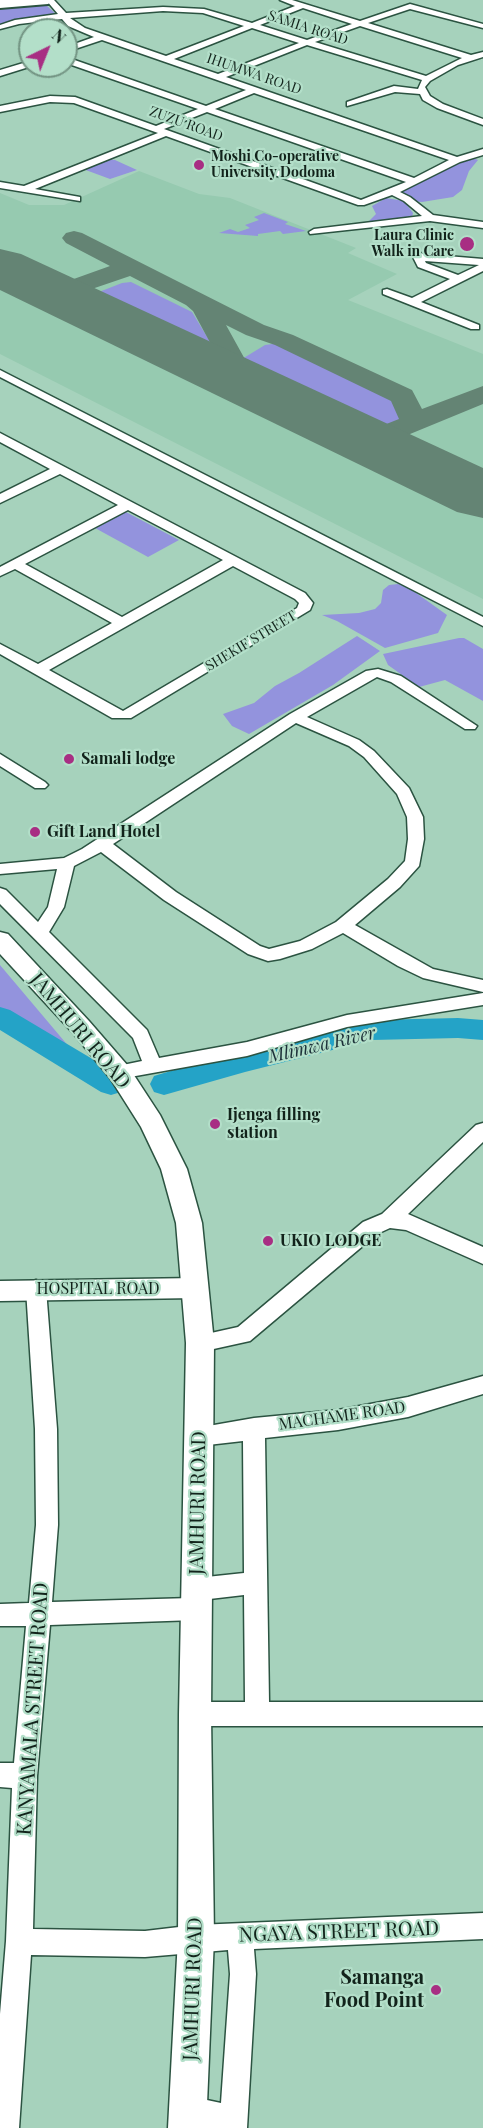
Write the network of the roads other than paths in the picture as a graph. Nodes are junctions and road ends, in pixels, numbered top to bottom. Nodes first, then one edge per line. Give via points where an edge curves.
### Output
1 (42, 0) edge
2 (284, 0) edge
3 (0, 4) edge
4 (302, 6) junction
5 (386, 7) dead end
6 (396, 11) junction
7 (64, 16) junction
8 (359, 23) junction
9 (254, 24) junction
10 (0, 27) edge
11 (483, 27) edge
12 (102, 37) junction
13 (308, 42) junction
14 (78, 46) edge
15 (483, 54) edge
16 (468, 57) junction
17 (167, 58) junction
18 (78, 64) edge
19 (18, 68) edge
20 (0, 73) edge
21 (221, 76) junction
22 (427, 79) junction
23 (256, 89) junction
24 (423, 92) junction
25 (350, 105) dead end
26 (0, 109) edge
27 (206, 109) junction
28 (483, 123) edge
29 (164, 130) junction
30 (483, 152) edge
31 (457, 160) junction
32 (414, 181) junction
33 (0, 185) edge
34 (23, 190) junction
35 (393, 192) junction
36 (77, 199) dead end
37 (430, 218) junction
38 (483, 225) edge
39 (314, 232) dead end
40 (483, 264) edge
41 (461, 277) junction
42 (483, 282) edge
43 (387, 292) dead end
44 (412, 302) junction
45 (475, 327) dead end
46 (0, 373) edge
47 (0, 437) edge
48 (59, 469) junction
49 (0, 499) edge
50 (128, 505) junction
51 (233, 560) junction
52 (15, 564) junction
53 (0, 572) edge
54 (483, 622) edge
55 (122, 623) junction
56 (0, 648) edge
57 (38, 670) junction
58 (295, 717) junction
59 (470, 726) dead end
60 (0, 759) edge
61 (40, 785) dead end
62 (103, 845) junction
63 (67, 863) junction
64 (0, 869) edge
65 (0, 894) edge
66 (342, 926) junction
67 (40, 933) junction
68 (0, 940) edge
69 (429, 974) junction
70 (483, 986) edge
71 (483, 999) edge
72 (426, 1009) junction
73 (153, 1066) junction
74 (119, 1072) junction
75 (483, 1130) edge
76 (389, 1220) junction
77 (483, 1256) edge
78 (196, 1288) junction
79 (36, 1289) junction
80 (0, 1291) edge
81 (200, 1343) junction
82 (483, 1385) edge
83 (255, 1428) junction
84 (199, 1436) junction
85 (255, 1584) junction
86 (197, 1599) junction
87 (40, 1612) junction
88 (0, 1615) edge
89 (195, 1714) junction
90 (256, 1714) junction
91 (483, 1714) edge
92 (0, 1775) edge
93 (25, 1776) junction
94 (483, 1926) edge
95 (240, 1936) junction
96 (196, 1938) junction
97 (19, 1941) junction
98 (3, 2097) edge
99 (188, 2119) edge
100 (233, 2124) edge
101 (5, 2128) edge

1 - 3 highway
1 - 7 street, IHUMWA ROAD
2 - 4 street
4 - 8 street
4 - 9 street
5 - 6 street
6 - 8 street
6 - 11 street via 417,7
7 - 9 street, SAMIA ROAD via 183,9
7 - 10 street, SAMIA ROAD
7 - 12 street, IHUMWA ROAD via 82,30
8 - 13 street
8 - 16 street
9 - 13 street, SAMIA ROAD
9 - 17 street
12 - 14 street
12 - 17 street, IHUMWA ROAD
13 - 21 street
13 - 22 street, SAMIA ROAD
15 - 16 street
16 - 22 street
17 - 21 street, IHUMWA ROAD
18 - 27 street
19 - 20 street
21 - 23 street, IHUMWA ROAD
22 - 24 street via 421,87
23 - 27 street
23 - 31 street, IHUMWA ROAD
24 - 25 street via 394,88
24 - 28 street via 440,106
26 - 29 street, ZUZU ROAD via 50,99 75,100
27 - 29 street
27 - 32 street
29 - 34 street
29 - 35 street, ZUZU ROAD via 361,203
30 - 31 street, ZUZU ROAD
31 - 32 street, ZUZU ROAD
32 - 35 street, ZUZU ROAD
33 - 34 street
34 - 36 street
35 - 37 street
37 - 38 street
37 - 39 street
40 - 41 street
40 - 41 street via 416,251 422,265
41 - 42 street
41 - 44 street
43 - 44 street
44 - 45 street
46 - 54 street
47 - 48 street
48 - 49 street
48 - 50 street
50 - 51 street
50 - 52 street
51 - 55 street
51 - 57 street, SHEKIF STREET via 300,596 306,603 303,610 126,716 117,715
52 - 53 street
52 - 55 street
55 - 57 street
56 - 57 street
58 - 59 street via 378,673 396,679
58 - 62 street
58 - 66 street via 369,753 404,792 415,817 413,862
60 - 61 street
62 - 63 street
62 - 66 street via 170,896 268,955 306,945
63 - 64 street
63 - 67 street via 56,907
65 - 67 street
66 - 69 street
67 - 73 street via 127,1018 147,1047
68 - 74 main road, JAMHURI ROAD
69 - 70 street
69 - 72 street via 435,996
71 - 72 street
72 - 73 street via 347,1021 247,1049
73 - 74 street
74 - 78 main road, JAMHURI ROAD via 174,1168 189,1223
75 - 76 street
76 - 77 street via 408,1222
76 - 81 street via 370,1228 243,1335
78 - 79 street, HOSPITAL ROAD
78 - 81 main road, JAMHURI ROAD
79 - 80 street, HOSPITAL ROAD
79 - 87 street, KANYAMALA STREET ROAD via 48,1474
81 - 84 main road, JAMHURI ROAD
82 - 83 street, MACHAME ROAD via 408,1407 338,1420
83 - 84 street, MACHAME ROAD
83 - 85 street
84 - 86 main road, JAMHURI ROAD
85 - 86 street
85 - 90 street
86 - 87 street
86 - 89 main road, JAMHURI ROAD
87 - 88 street
87 - 93 street, KANYAMALA STREET ROAD
89 - 90 street
89 - 96 main road, JAMHURI ROAD
90 - 91 street
92 - 93 street
93 - 97 street, KANYAMALA STREET ROAD
94 - 95 street, NGAYA STREET ROAD
95 - 96 street, NGAYA STREET ROAD
95 - 100 street via 243,1974
96 - 97 street, NGAYA STREET ROAD via 145,1944
96 - 99 main road, JAMHURI ROAD
97 - 98 street, KANYAMALA STREET ROAD
98 - 101 street, KANYAMALA STREET ROAD
99 - 100 street

